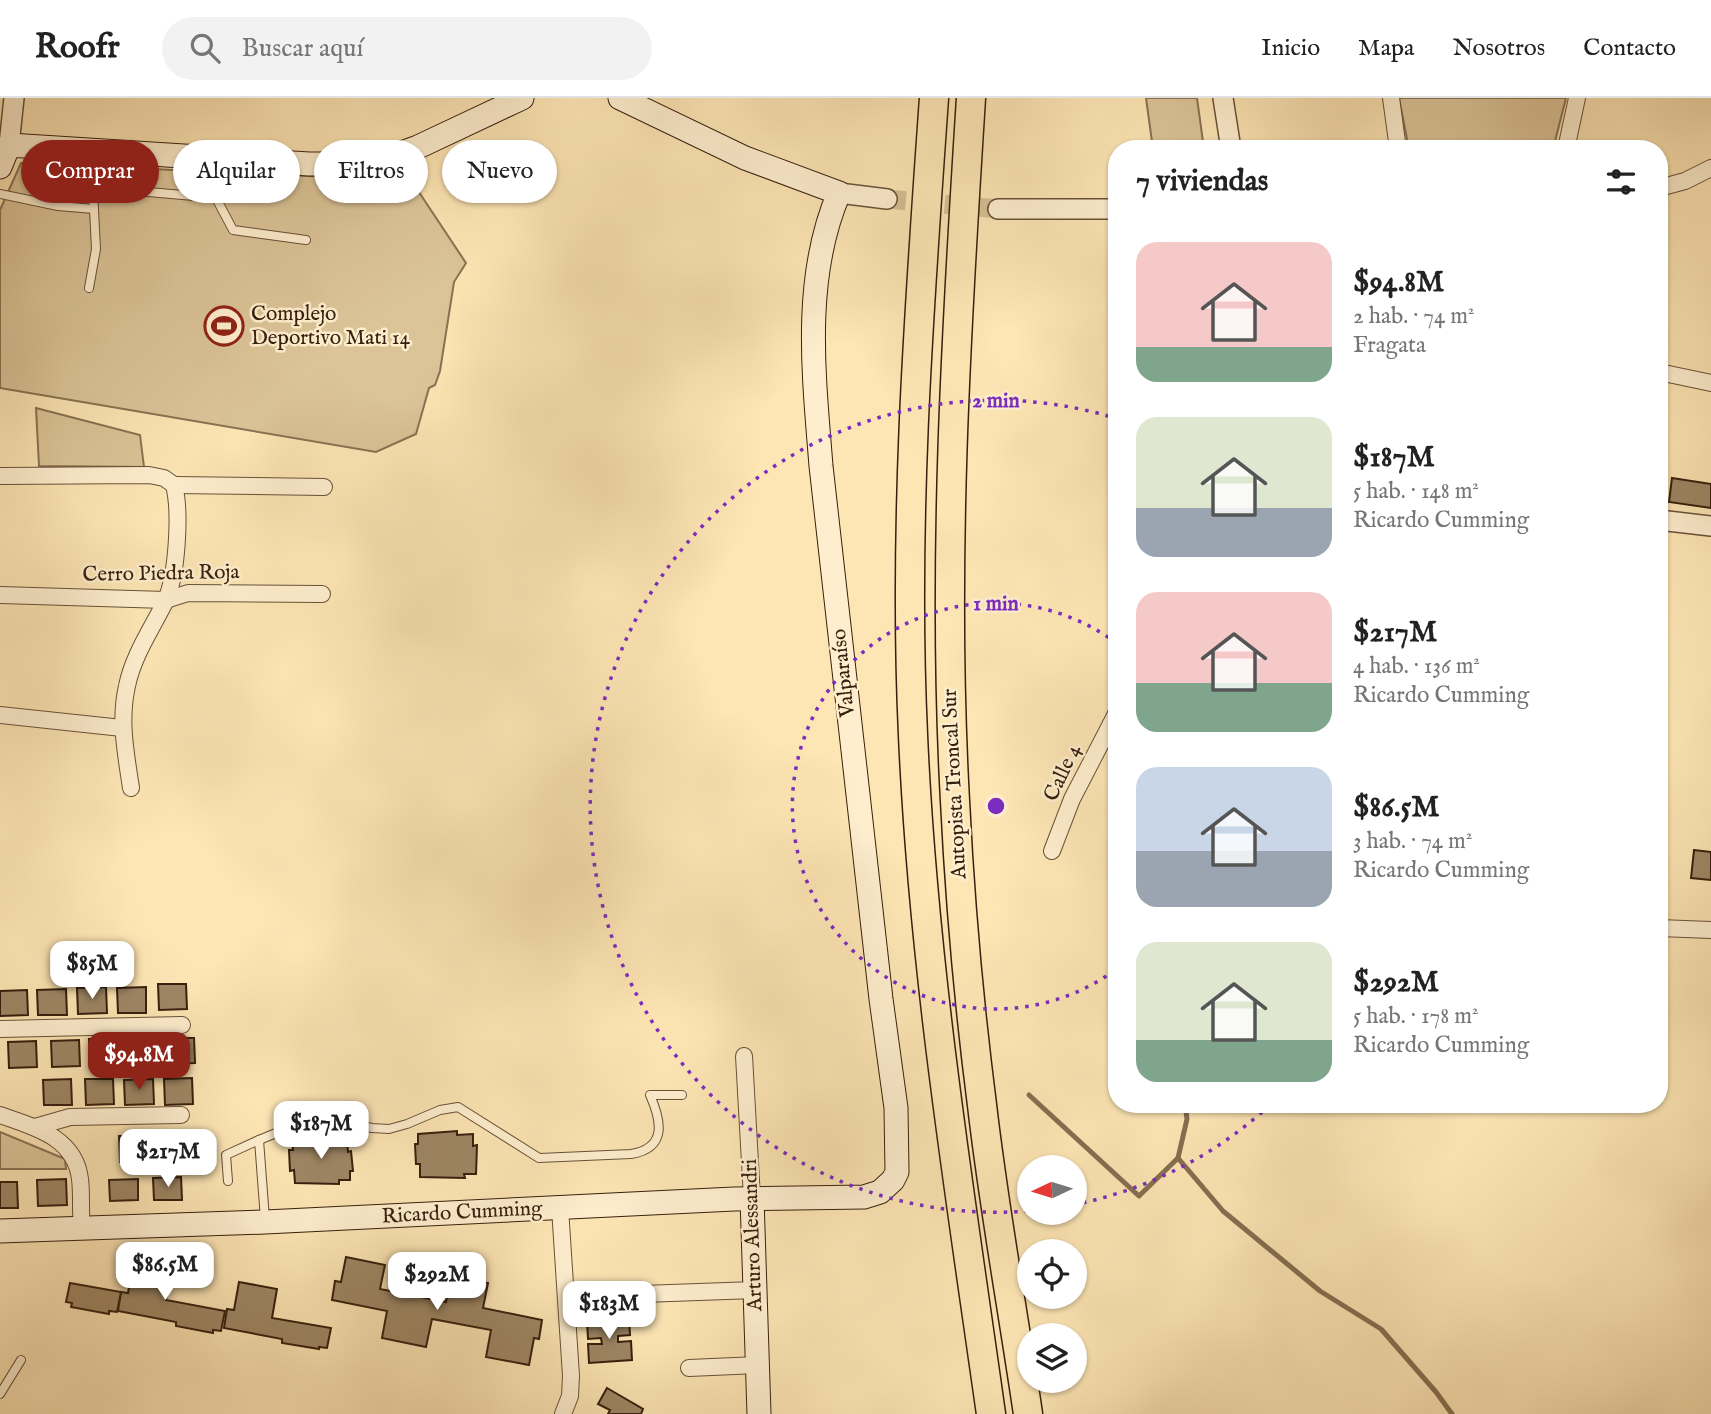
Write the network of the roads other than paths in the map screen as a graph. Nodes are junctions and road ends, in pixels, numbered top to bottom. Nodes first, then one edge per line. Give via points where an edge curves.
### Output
1 (14, 98) edge
2 (522, 98) edge
3 (620, 98) edge
4 (924, 98) edge
5 (933, 98) edge
6 (971, 98) edge
7 (978, 98) edge
8 (1223, 98) edge
9 (1391, 98) edge
10 (1577, 98) edge
11 (1230, 140) edge
12 (1397, 140) edge
13 (1568, 140) edge
14 (9, 145) junction
15 (968, 150) junction
16 (0, 167) edge
17 (1711, 168) edge
18 (1668, 186) edge
19 (839, 192) junction
20 (0, 194) edge
21 (887, 199) tunnel mouth
22 (94, 209) junction
23 (998, 209) tunnel mouth
24 (1108, 209) edge
25 (925, 223) junction
26 (306, 240) dead end
27 (89, 288) dead end
28 (1668, 374) edge
29 (1711, 383) edge
30 (0, 476) edge
31 (174, 485) junction
32 (324, 487) dead end
33 (1668, 521) edge
34 (1711, 526) edge
35 (322, 594) dead end
36 (0, 595) edge
37 (166, 600) junction
38 (0, 715) edge
39 (122, 728) junction
40 (1108, 730) edge
41 (131, 788) dead end
42 (1052, 851) dead end
43 (1668, 929) edge
44 (1711, 930) edge
45 (182, 1025) dead end
46 (0, 1028) edge
47 (744, 1056) dead end
48 (682, 1095) dead end
49 (0, 1115) edge
50 (181, 1115) dead end
51 (35, 1128) junction
52 (259, 1140) junction
53 (898, 1155) joint
54 (229, 1181) dead end
55 (752, 1198) junction
56 (560, 1208) junction
57 (265, 1222) junction
58 (82, 1228) junction
59 (0, 1231) edge
60 (755, 1290) junction
61 (642, 1294) dead end
62 (21, 1360) dead end
63 (758, 1365) junction
64 (689, 1368) dead end
65 (0, 1394) edge
66 (563, 1414) edge
67 (759, 1414) edge
68 (991, 1414) edge
69 (1028, 1414) edge

1 - 14 street
2 - 14 main road via 393,156 338,164
3 - 19 main road via 745,158
4 - 25 highway, Autopista Troncal Sur
5 - 25 highway, Autopista Troncal Sur
6 - 15 highway, Autopista Troncal Sur
7 - 15 highway, Autopista Troncal Sur
8 - 11 street
9 - 12 street
10 - 13 street
14 - 16 main road
15 - 69 highway, Autopista Troncal Sur via 950,498 955,800 982,1109
17 - 18 street
19 - 21 street
19 - 53 main road, Valparaíso via 823,238 817,279 812,328 814,383
20 - 22 lane
22 - 26 lane via 93,190 104,188 216,198 233,230
22 - 27 lane via 96,249
23 - 24 street
25 - 68 highway, Autopista Troncal Sur via 910,541 914,761 935,1016
28 - 29 street
30 - 31 street via 149,475
31 - 32 street
31 - 37 street via 174,575
33 - 34 street
35 - 37 street, Cerro Piedra Roja via 188,593
36 - 37 street, Cerro Piedra Roja
37 - 39 street via 133,665
38 - 39 street
39 - 41 street
40 - 42 street, Calle 4 via 1072,799
43 - 44 street
45 - 46 street
47 - 55 street, Arturo Alessandri
48 - 52 lane via 650,1095 660,1119 658,1135 652,1146 631,1154 539,1158 458,1107 389,1129 323,1118
49 - 51 street
50 - 51 street via 70,1117
51 - 58 street via 57,1138 76,1159
52 - 54 lane via 226,1154
52 - 57 lane
53 - 55 main road, Ricardo Cumming via 893,1180 873,1195
55 - 56 main road, Ricardo Cumming
55 - 60 main road, Arturo Alessandri
56 - 57 main road, Ricardo Cumming
56 - 66 street via 571,1376
57 - 58 main road, Ricardo Cumming
58 - 59 main road, Ricardo Cumming
60 - 61 street
60 - 63 main road, Arturo Alessandri
62 - 65 lane
63 - 64 street
63 - 67 main road, Arturo Alessandri

